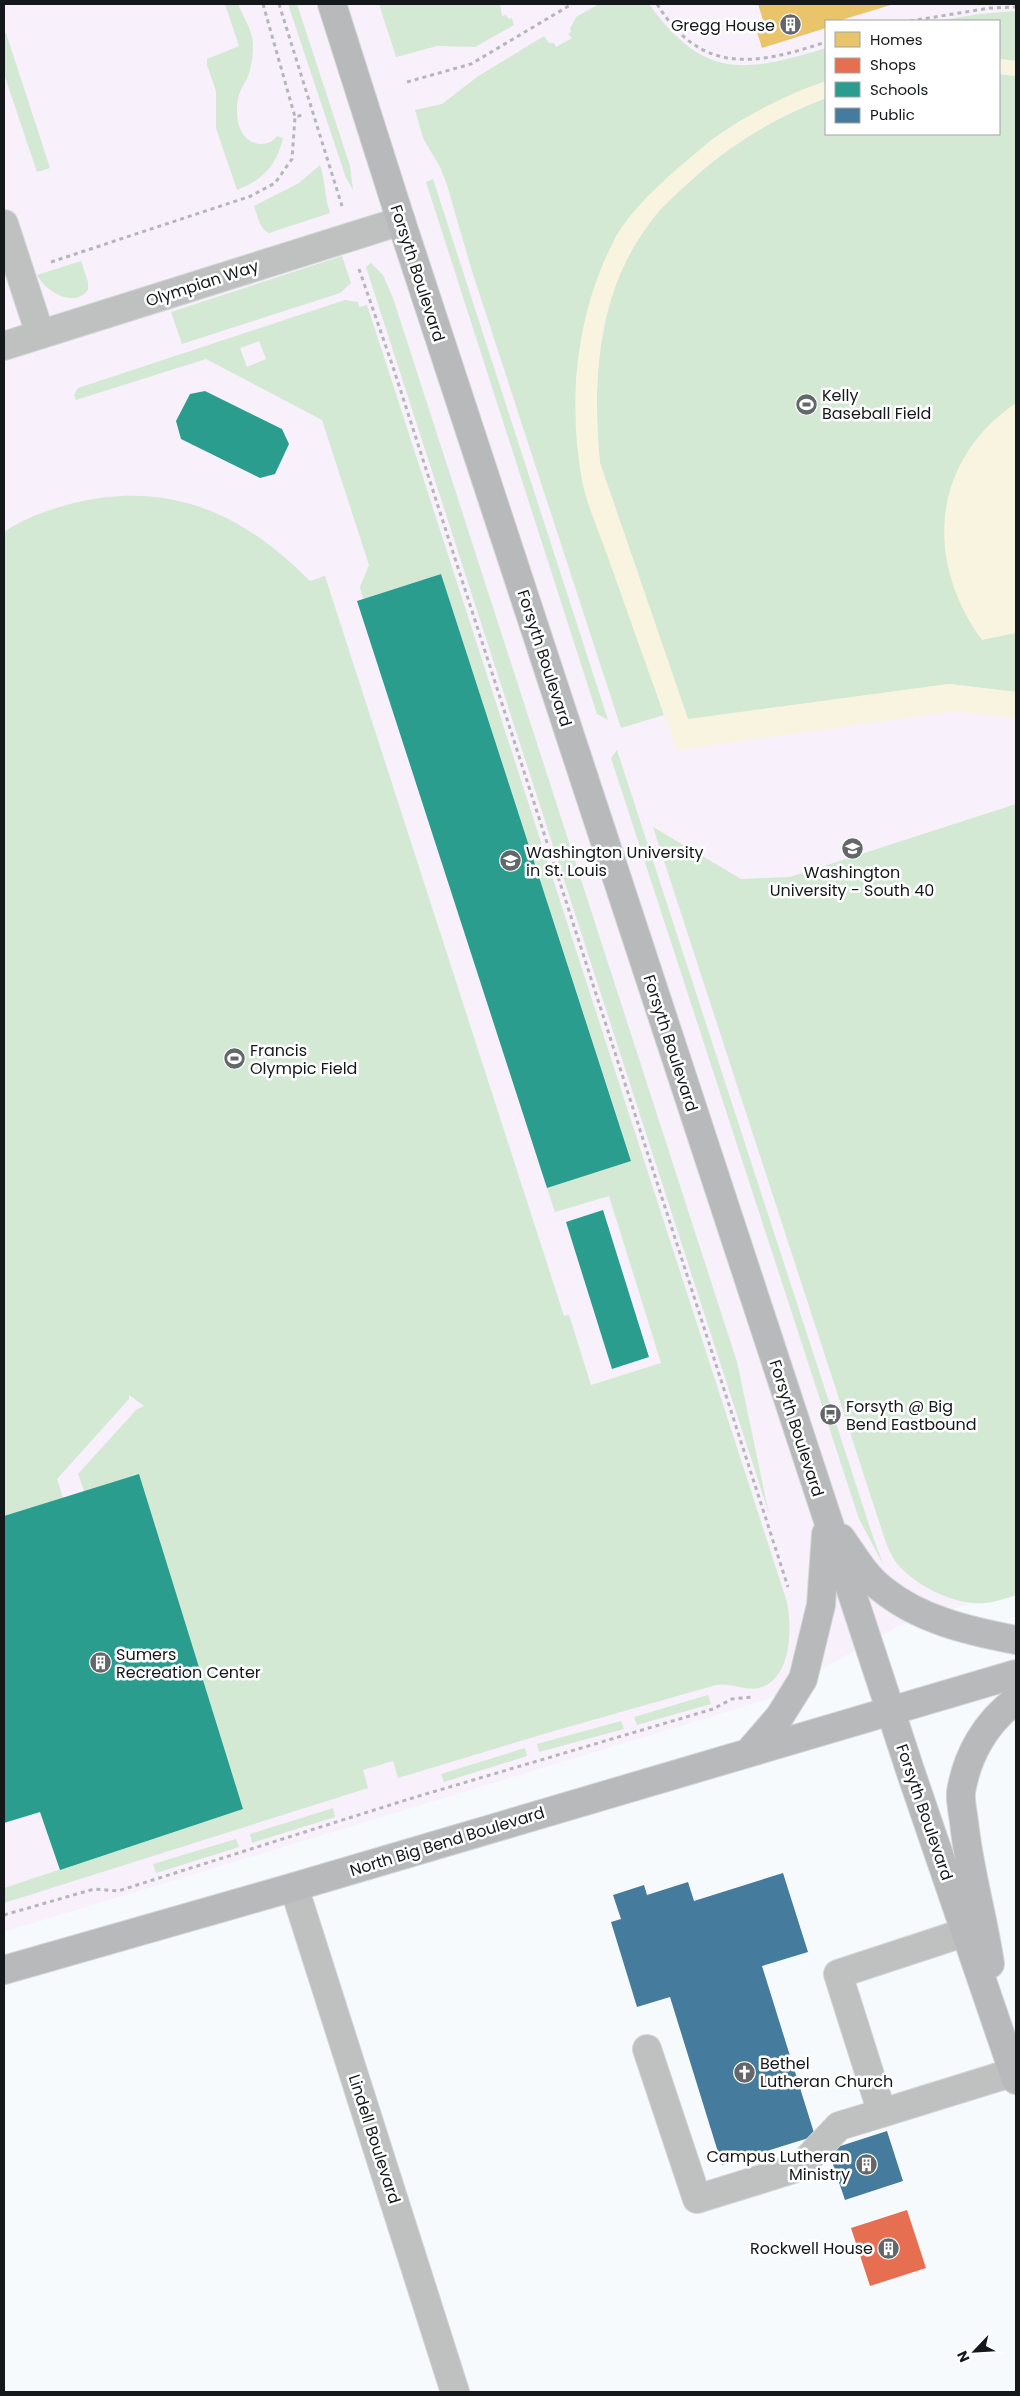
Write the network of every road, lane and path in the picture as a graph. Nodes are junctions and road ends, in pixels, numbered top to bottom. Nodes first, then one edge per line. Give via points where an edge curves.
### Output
1 (263, 4) edge
2 (279, 4) edge
3 (332, 4) edge
4 (572, 4) edge
5 (657, 4) edge
6 (1016, 6) edge
7 (916, 20) edge
8 (825, 42) edge
9 (408, 82) dead end
10 (304, 115) dead end
11 (294, 117) junction
12 (343, 209) dead end
13 (401, 221) junction
14 (4, 224) edge
15 (43, 264) dead end
16 (358, 266) dead end
17 (40, 334) junction
18 (4, 346) edge
19 (827, 1518) junction
20 (790, 1594) dead end
21 (1016, 1640) edge
22 (1016, 1674) edge
23 (756, 1696) dead end
24 (1016, 1700) edge
25 (890, 1710) junction
26 (749, 1752) junction
27 (294, 1887) junction
28 (4, 1915) edge
29 (966, 1932) junction
30 (4, 1970) edge
31 (1000, 2030) junction
32 (647, 2049) dead end
33 (1015, 2076) edge
34 (882, 2113) junction
35 (455, 2392) edge

1 - 11 path
2 - 12 path
3 - 13 main road, Forsyth Boulevard
4 - 9 path via 471,64
5 - 8 path via 678,32 693,44 725,58 765,59
6 - 7 path
10 - 11 path
11 - 15 path via 292,159 275,183 251,196
13 - 17 street, Olympian Way
13 - 19 main road, Forsyth Boulevard
14 - 17 street
16 - 20 path
17 - 18 street, Olympian Way
19 - 21 main road via 880,1588 912,1608 969,1630
19 - 25 main road, Forsyth Boulevard
19 - 26 main road via 821,1605 803,1679 780,1716
22 - 25 main road, North Big Bend Boulevard
23 - 28 path via 732,1699 714,1709 409,1799 118,1891 94,1888
24 - 31 main road via 1000,1712 972,1753 961,1793
25 - 26 main road, North Big Bend Boulevard
25 - 29 main road, Forsyth Boulevard
26 - 27 main road, North Big Bend Boulevard
27 - 30 main road, North Big Bend Boulevard
27 - 35 street, Lindell Boulevard
29 - 31 main road, Forsyth Boulevard
29 - 34 street via 838,1974
31 - 33 main road, Forsyth Boulevard
32 - 34 street via 697,2199 800,2167 839,2126
33 - 34 street

